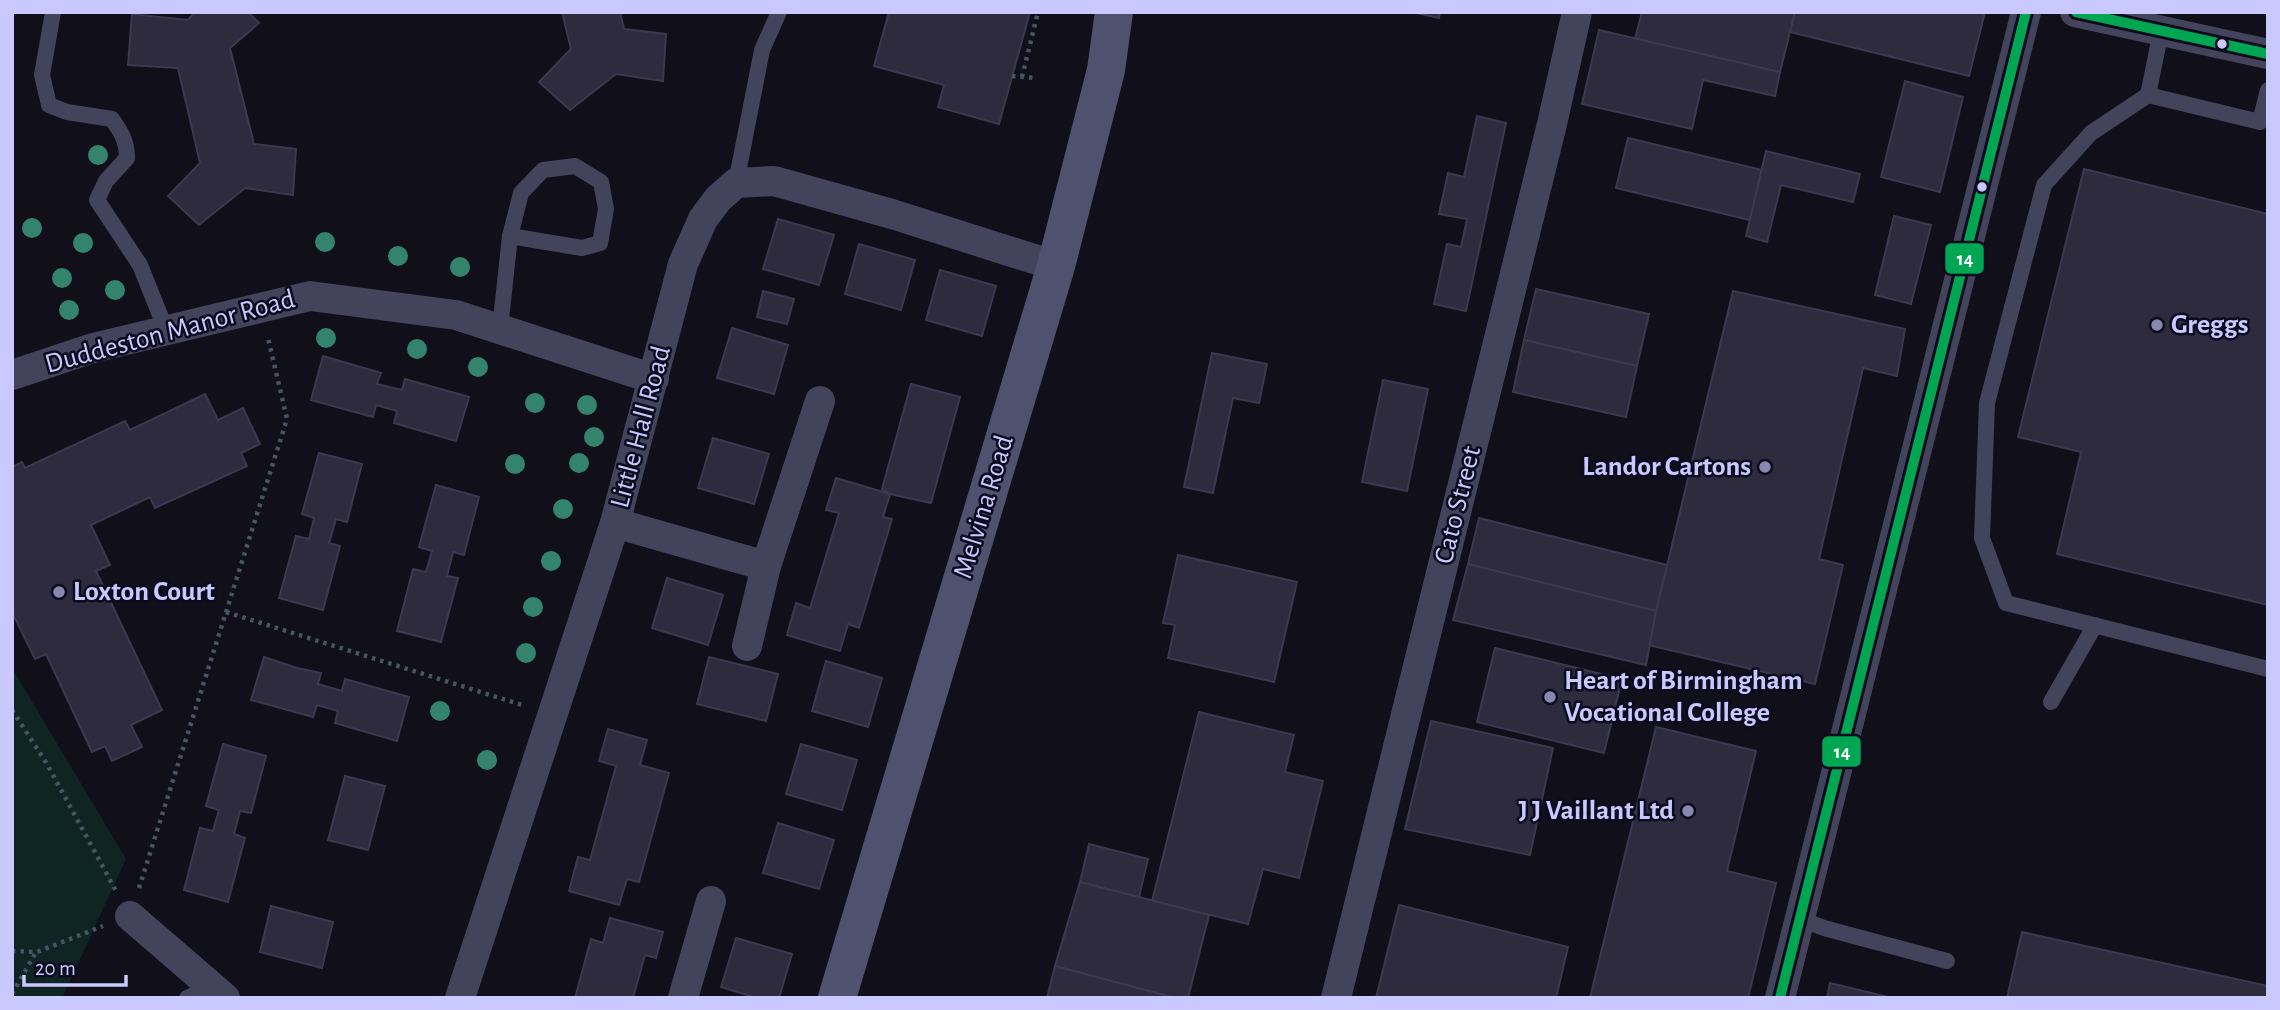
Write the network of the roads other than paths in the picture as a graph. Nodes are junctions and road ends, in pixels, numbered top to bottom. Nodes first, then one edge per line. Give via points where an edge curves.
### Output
1 (53, 12) edge
2 (779, 12) edge
3 (1114, 12) edge
4 (1577, 12) edge
5 (2026, 12) edge
6 (2075, 12) edge
7 (2161, 32) junction
8 (2268, 54) edge
9 (2268, 90) edge
10 (2148, 95) junction
11 (736, 183) junction
12 (510, 236) junction
13 (1056, 266) junction
14 (500, 329) junction
15 (166, 330) junction
16 (12, 375) edge
17 (654, 379) junction
18 (820, 401) dead end
19 (615, 523) junction
20 (766, 566) junction
21 (2095, 625) junction
22 (747, 646) dead end
23 (2268, 669) edge
24 (2051, 702) dead end
25 (711, 901) dead end
26 (130, 916) road end
27 (1800, 919) junction
28 (1947, 961) dead end
29 (208, 994) edge
30 (460, 998) edge
31 (683, 998) edge
32 (837, 998) edge
33 (1336, 998) edge
34 (1780, 998) edge

1 - 15 lane via 42,75 49,105 112,119 123,135 127,158 106,181 97,200 139,265
2 - 11 lane via 762,50
3 - 13 main road, Melvina Road via 1106,70
4 - 33 street, Cato Street
5 - 27 street
6 - 7 street
7 - 8 street
7 - 10 lane
9 - 10 lane via 2260,122
10 - 21 lane via 2091,133 2044,186 1987,403 1982,538 2006,603
11 - 13 street via 774,181
11 - 17 street, Little Hall Road via 703,219 683,264
12 - 12 lane via 521,193 543,170 575,166 601,182 606,209 600,243 582,248
12 - 14 lane
13 - 32 main road, Melvina Road
14 - 15 street, Duddeston Manor Road via 456,315 310,296
14 - 17 street, Duddeston Manor Road
15 - 16 street, Duddeston Manor Road
17 - 19 street, Little Hall Road
18 - 20 street
19 - 20 street
19 - 30 street, Little Hall Road
20 - 22 street
21 - 23 lane
21 - 24 lane
25 - 31 street
26 - 29 street
27 - 28 lane
27 - 34 street

